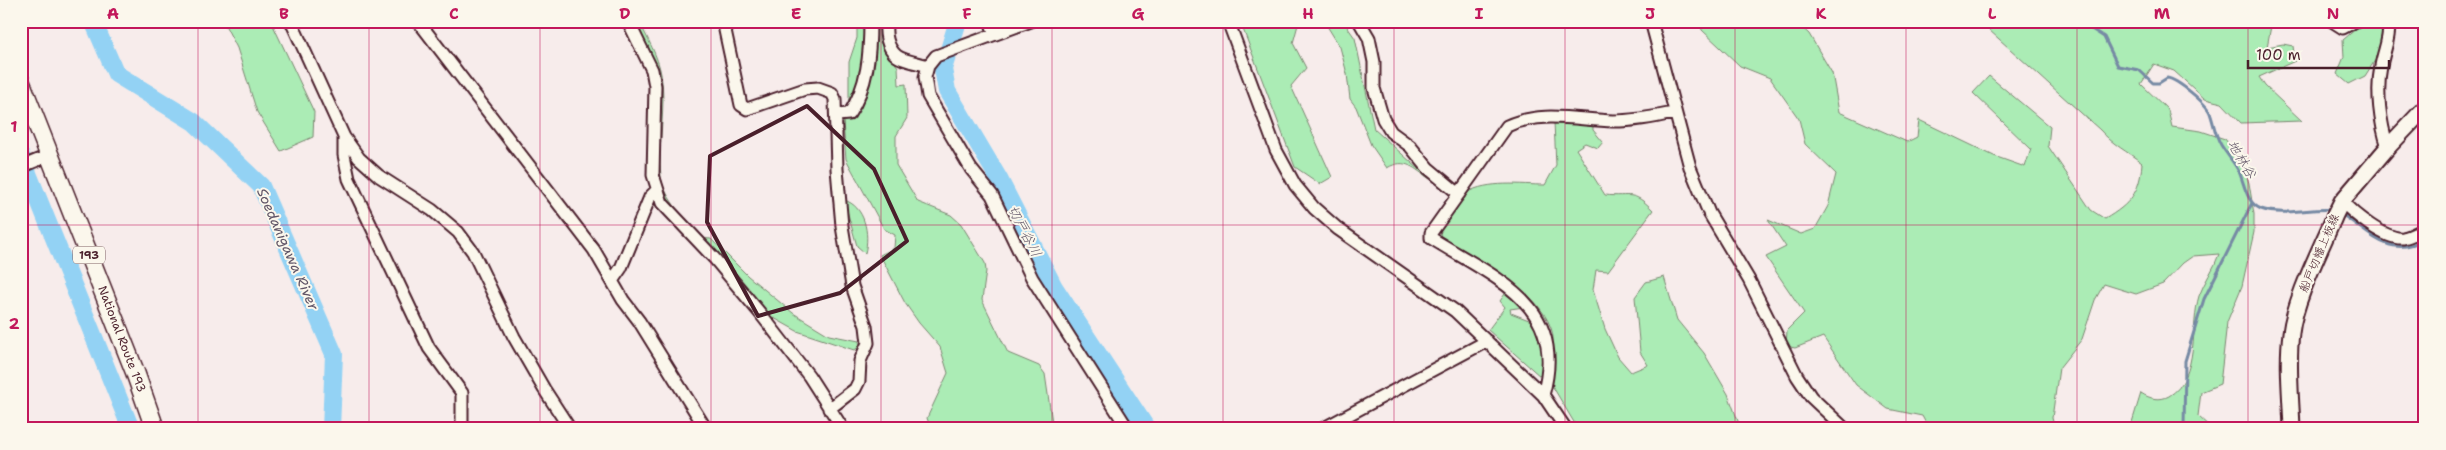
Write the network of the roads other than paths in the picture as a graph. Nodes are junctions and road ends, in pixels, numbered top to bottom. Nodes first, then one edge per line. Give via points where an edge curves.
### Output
1 (291, 21) edge
2 (418, 21) edge
3 (628, 21) edge
4 (723, 21) edge
5 (870, 21) edge
6 (887, 21) edge
7 (990, 21) edge
8 (1030, 21) edge
9 (1228, 21) edge
10 (1360, 21) edge
11 (1650, 21) edge
12 (2332, 21) edge
13 (2356, 21) edge
14 (2389, 21) edge
15 (995, 34) junction
16 (928, 66) junction
17 (21, 83) edge
18 (2425, 108) edge
19 (1674, 113) junction
20 (837, 115) junction
21 (344, 137) junction
22 (2388, 147) junction
23 (44, 157) junction
24 (21, 167) edge
25 (656, 191) junction
26 (1459, 194) junction
27 (2339, 208) junction
28 (2425, 229) edge
29 (612, 281) junction
30 (1487, 341) junction
31 (1544, 395) junction
32 (829, 409) junction
33 (155, 429) edge
34 (462, 429) edge
35 (570, 429) edge
36 (706, 429) edge
37 (843, 429) edge
38 (1128, 429) edge
39 (1322, 429) edge
40 (1566, 429) edge
41 (1845, 429) edge
42 (2292, 429) edge

1 - 21 street
2 - 29 street via 594,250
3 - 25 street via 652,70 655,86 653,175
4 - 20 street via 741,105 747,110 805,89 818,88 832,93
5 - 20 street via 870,53 858,101 849,114
6 - 16 street via 888,42 897,56
7 - 15 street
8 - 15 street
9 - 30 street via 1276,150 1295,185 1338,229 1455,311
10 - 26 street via 1369,38 1374,62 1374,88 1383,119 1391,132
11 - 19 street
12 - 13 street via 2343,28
14 - 22 street via 2390,36 2381,67 2380,102
15 - 16 street via 936,56
16 - 38 street via 924,77 928,96 971,169 992,195 1032,278
17 - 23 highway, National Route 193 / 193
18 - 22 main road, 船戸切幡上板線
19 - 26 street via 1614,121 1563,117 1522,119 1507,126
19 - 41 street via 1690,168 1709,212 1749,280 1796,376 1811,397
20 - 32 street via 842,226 852,286 866,326 868,343 860,361 859,381 855,389
21 - 34 street via 344,155 353,187 429,348 462,393
21 - 35 street via 379,176 432,210 463,239 473,252 514,337
22 - 27 main road, 船戸切幡上板線
23 - 24 street
23 - 33 highway, National Route 193 / 193 via 135,372
25 - 29 street via 650,197 621,268
25 - 32 street via 662,203 760,313 809,376
26 - 31 street via 1431,233 1431,238 1509,287 1528,304 1541,322 1549,353
27 - 28 street via 2351,211 2393,238 2404,238
27 - 42 main road, 船戸切幡上板線 via 2298,303 2291,331
29 - 36 street
30 - 31 street
30 - 39 street
31 - 40 street
32 - 37 street

